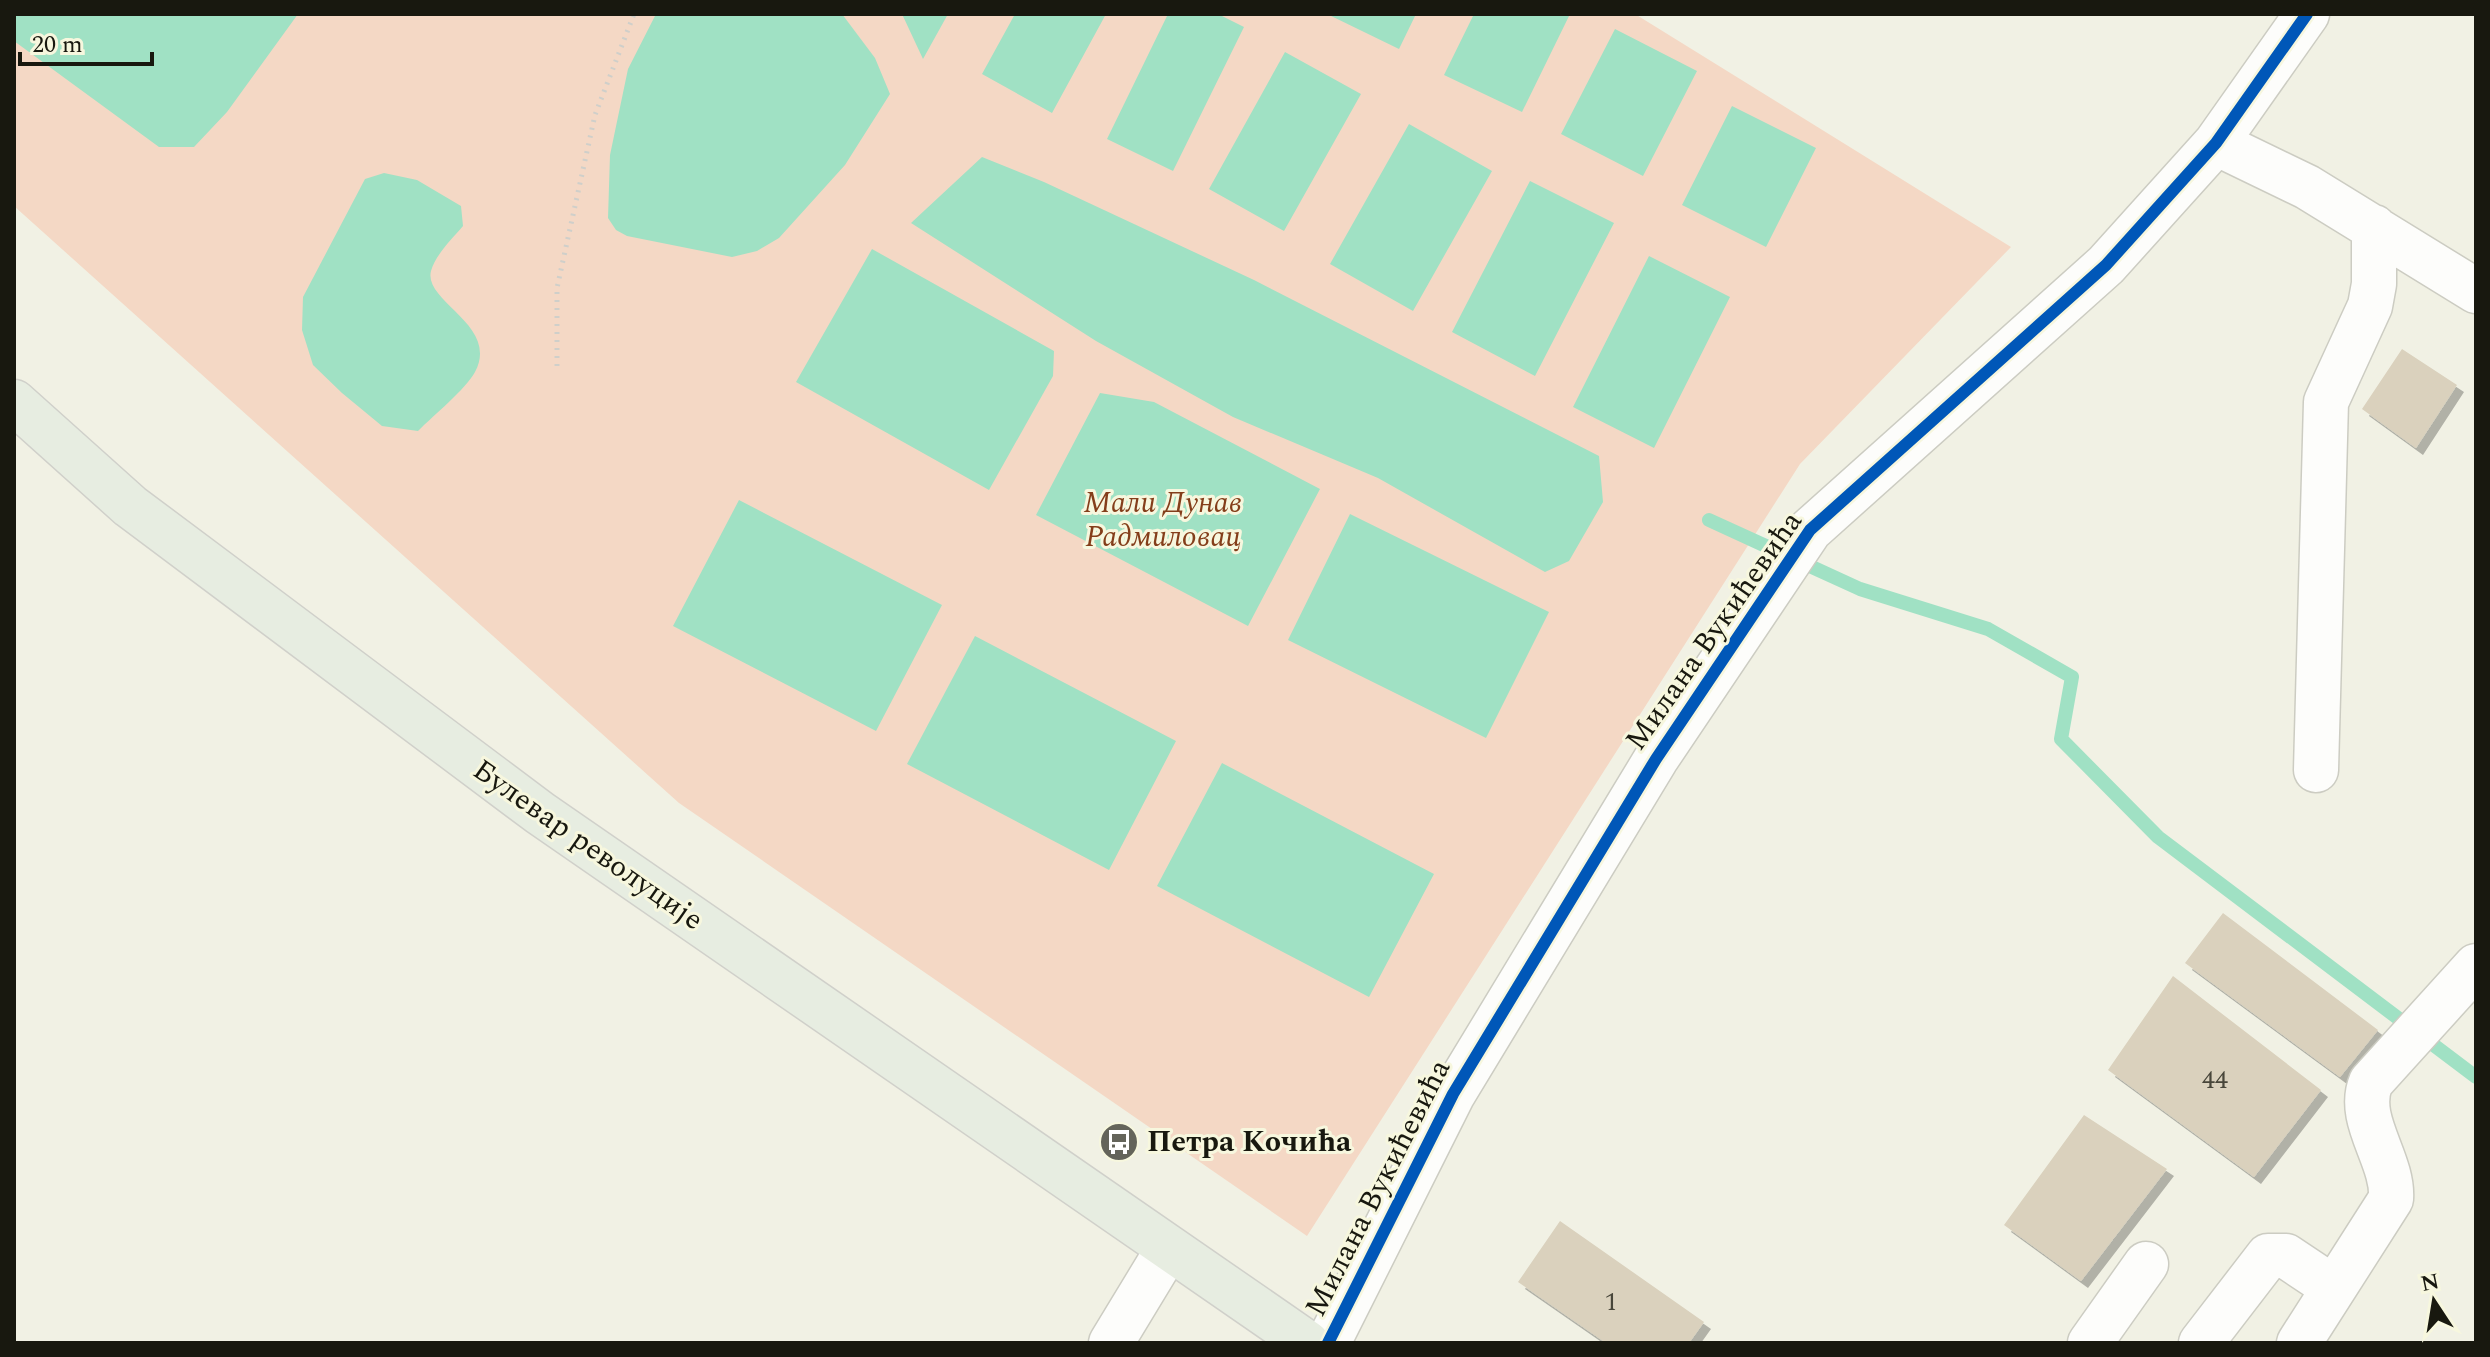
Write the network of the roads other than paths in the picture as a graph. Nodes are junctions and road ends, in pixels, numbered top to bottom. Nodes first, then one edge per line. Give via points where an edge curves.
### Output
1 (2307, 14) edge
2 (2216, 143) junction
3 (2374, 227) junction
4 (2476, 291) edge
5 (14, 402) edge
6 (2316, 770) dead end
7 (2476, 966) edge
8 (1175, 1255) junction
9 (2146, 1264) dead end
10 (2334, 1288) junction
11 (1111, 1343) edge
12 (1307, 1343) edge
13 (1328, 1343) edge
14 (2090, 1343) edge
15 (2201, 1343) edge
16 (2299, 1343) edge

1 - 2 street, Милана Вукићевића
2 - 3 street
2 - 13 street, Милана Вукићевића via 2106,265 1810,530 1656,759 1453,1094
3 - 4 street
3 - 6 street via 2370,306 2326,402
5 - 8 main road, Булевар револуције via 130,506 377,694
7 - 10 street via 2371,1082 2366,1103 2391,1176 2391,1199
8 - 11 street
8 - 12 main road, Булевар револуције
9 - 14 street
10 - 15 street via 2286,1256 2268,1256
10 - 16 street

